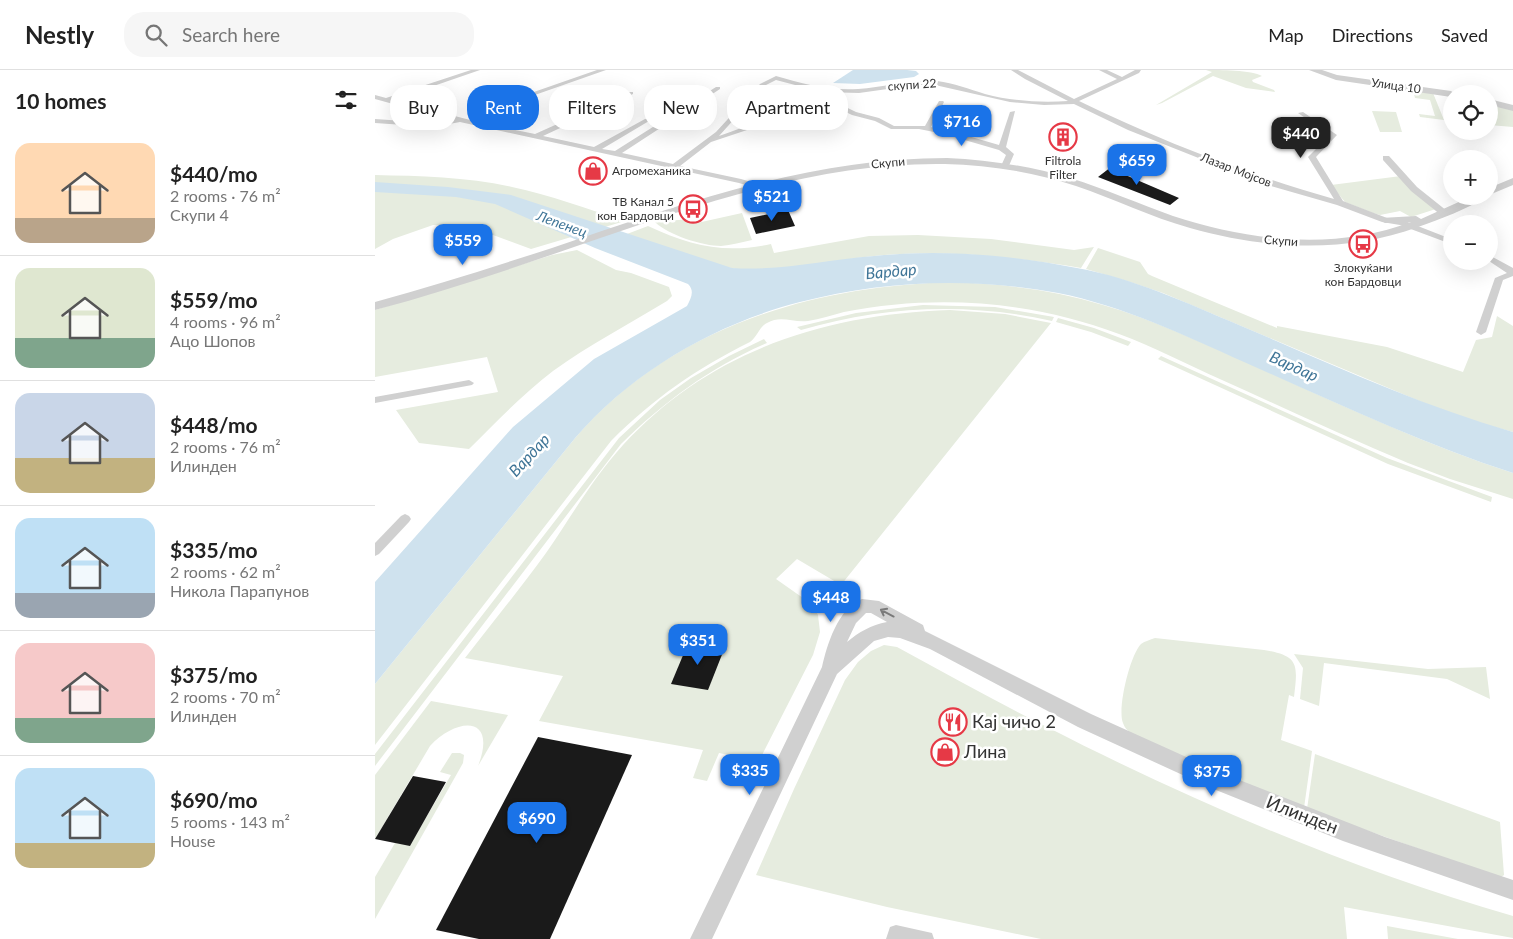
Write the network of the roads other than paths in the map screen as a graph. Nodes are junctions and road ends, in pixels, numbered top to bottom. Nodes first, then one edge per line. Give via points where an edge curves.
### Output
1 (477, 70) edge
2 (603, 70) edge
3 (1014, 70) edge
4 (1102, 70) edge
5 (1138, 70) edge
6 (1313, 70) edge
7 (776, 74) edge
8 (1123, 79) junction
9 (802, 85) edge
10 (718, 88) dead end
11 (848, 91) edge
12 (539, 92) edge
13 (1443, 93) edge
14 (375, 97) edge
15 (386, 100) junction
16 (941, 102) dead end
17 (1075, 102) junction
18 (1498, 104) edge
19 (1513, 108) edge
20 (848, 112) edge
21 (1013, 112) dead end
22 (1301, 113) dead end
23 (460, 120) junction
24 (642, 120) dead end
25 (375, 121) edge
26 (467, 121) edge
27 (978, 122) dead end
28 (927, 128) junction
29 (508, 130) edge
30 (550, 130) edge
31 (747, 130) edge
32 (537, 136) junction
33 (965, 136) junction
34 (708, 141) junction
35 (1002, 148) junction
36 (595, 149) junction
37 (615, 154) junction
38 (1386, 158) dead end
39 (675, 166) junction
40 (1005, 166) junction
41 (1513, 181) edge
42 (755, 186) junction
43 (1498, 188) edge
44 (1340, 203) junction
45 (1462, 205) edge
46 (1442, 214) junction
47 (1385, 220) junction
48 (1406, 228) junction
49 (1443, 240) edge
50 (1498, 263) edge
51 (1512, 271) edge
52 (375, 306) edge
53 (1481, 332) dead end
54 (469, 383) dead end
55 (375, 400) edge
56 (405, 519) dead end
57 (375, 552) edge
58 (936, 644) junction
59 (831, 668) junction
60 (1513, 890) edge
61 (701, 939) edge
62 (895, 939) edge
63 (926, 939) edge

1 - 15 street
2 - 12 street
3 - 17 street, Лазар Мојсов
4 - 8 street
5 - 8 street
6 - 13 street, Улица 10 via 1336,77
7 - 9 street, скупи 22
7 - 34 street, скупи 22
8 - 17 street
10 - 37 street
11 - 17 street, скупи 22 via 932,83 992,98 1048,104
14 - 15 street
15 - 23 street
16 - 28 street
17 - 44 street, Лазар Мојсов via 1118,124 1235,170
18 - 19 street
20 - 28 street via 877,119 893,128
21 - 35 street
22 - 44 street via 1335,135 1312,157
23 - 25 street via 433,125
23 - 26 street
24 - 36 street
27 - 33 street
28 - 33 street
29 - 32 street
30 - 32 street
31 - 34 street
32 - 36 street
33 - 35 street
34 - 39 street, скупи 22
35 - 40 street via 1010,154
36 - 37 street
37 - 39 street
38 - 46 street
39 - 42 street
40 - 42 street, Скупи via 957,161 891,162
40 - 48 street, Скупи via 1067,180 1170,218 1236,236 1319,242 1367,238
41 - 43 street
42 - 52 street, Скупи
44 - 47 street, Лазар Мојсов
45 - 46 street, Скупи
46 - 47 street via 1410,220
46 - 48 street, Скупи
47 - 48 street
48 - 49 street
50 - 51 street
51 - 53 street via 1499,278
54 - 55 street
56 - 57 street
58 - 59 street, Илинден via 903,631 880,630 863,637
58 -> 59 street, Илинден via 929,636 873,606 865,605 852,617 834,653
58 - 60 street, Илинден via 1111,733 1245,793
59 - 61 street
62 - 63 street via 896,933

